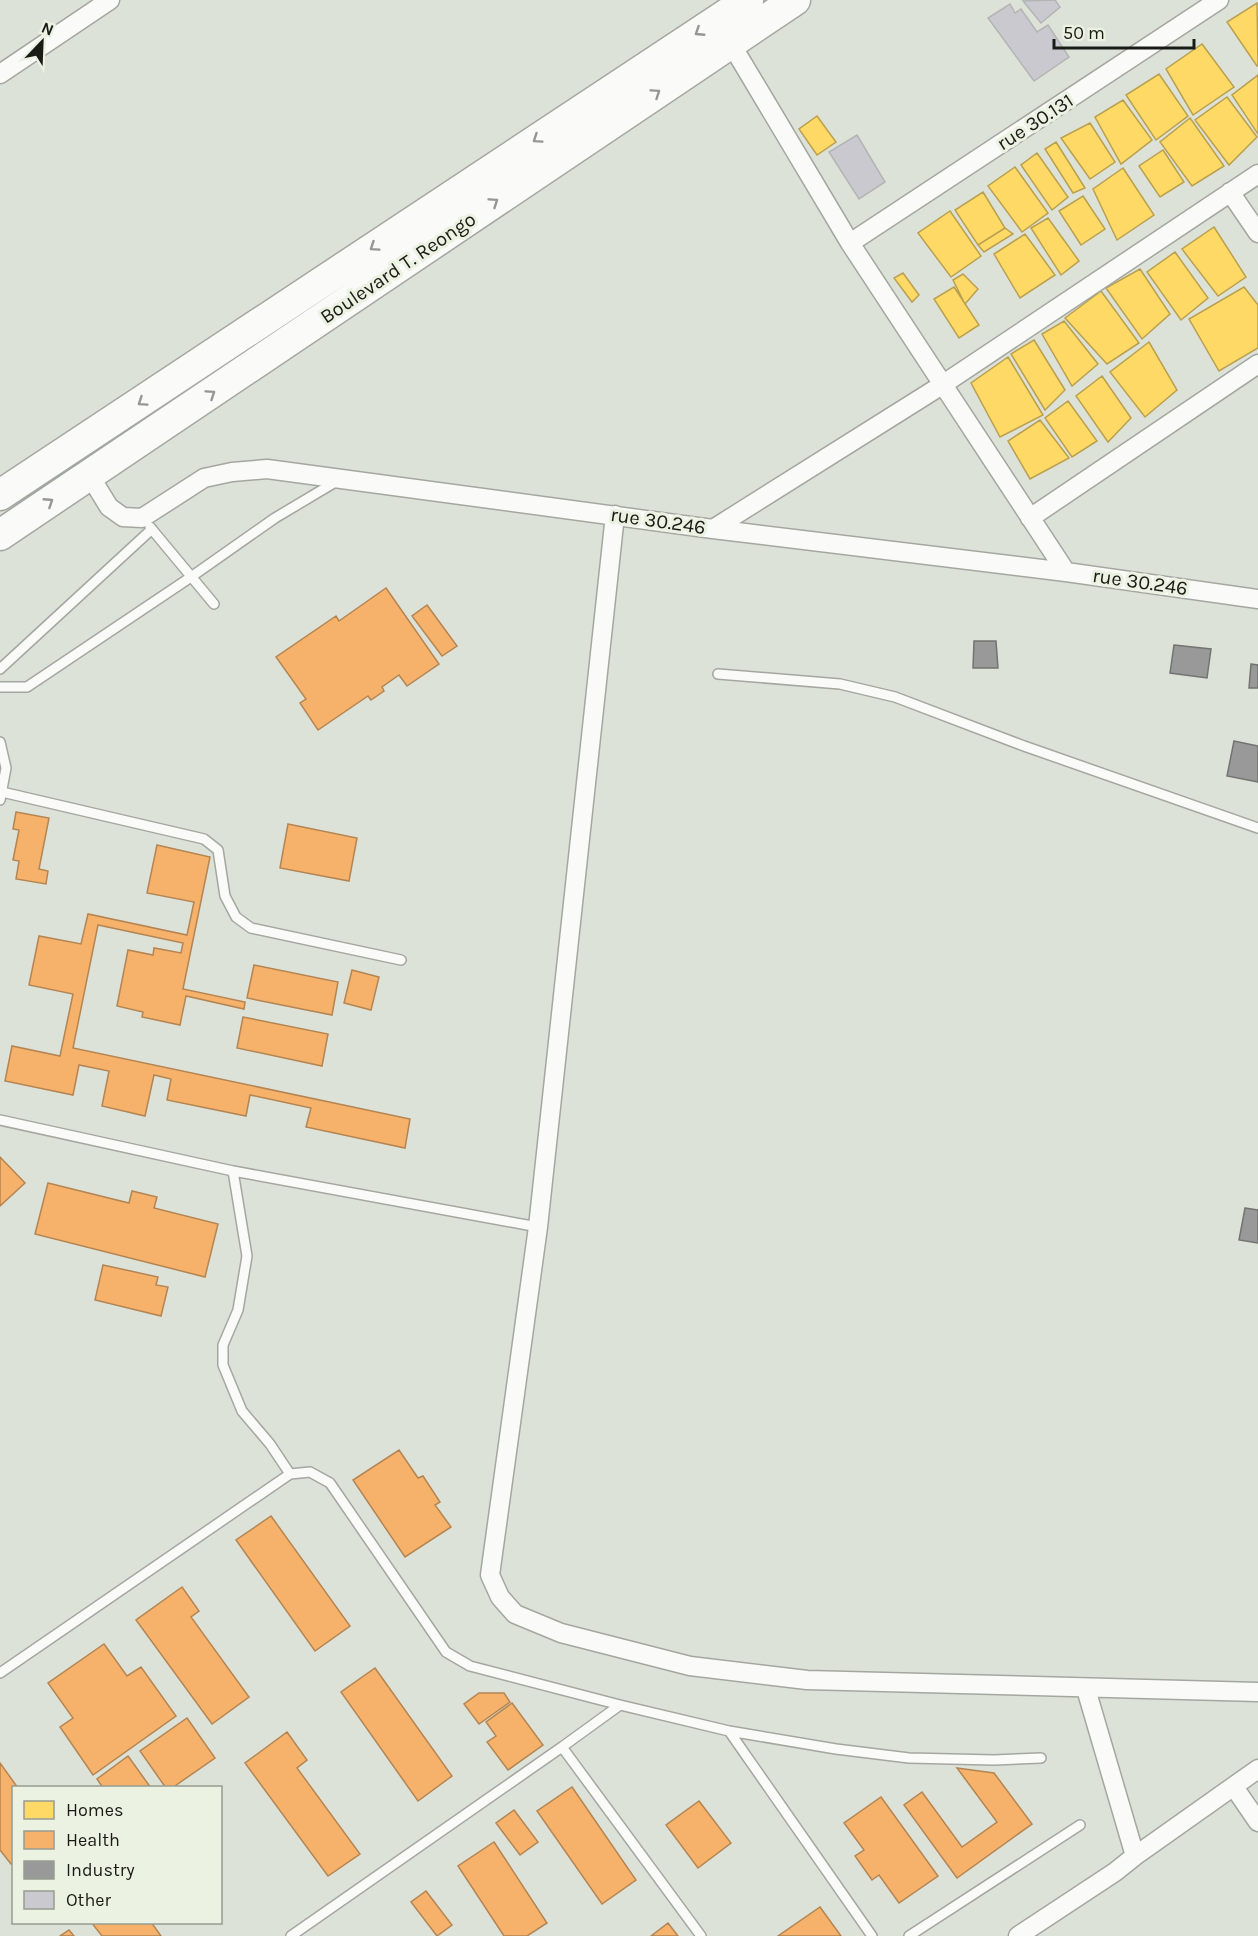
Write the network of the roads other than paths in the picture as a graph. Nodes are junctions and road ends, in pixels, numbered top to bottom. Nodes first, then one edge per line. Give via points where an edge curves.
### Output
1 (110, 0) edge
2 (748, 0) edge
3 (795, 0) edge
4 (1219, 0) edge
5 (730, 42) junction
6 (0, 74) edge
7 (1258, 174) edge
8 (1230, 192) junction
9 (1258, 233) edge
10 (850, 243) junction
11 (1258, 364) edge
12 (942, 385) junction
13 (90, 476) junction
14 (341, 479) junction
15 (0, 495) edge
16 (615, 515) junction
17 (1030, 518) junction
18 (147, 524) junction
19 (712, 529) junction
20 (0, 534) edge
21 (1066, 572) junction
22 (191, 577) junction
23 (1258, 599) edge
24 (214, 604) dead end
25 (0, 669) edge
26 (718, 674) dead end
27 (0, 687) edge
28 (0, 742) edge
29 (1, 796) edge
30 (1258, 828) edge
31 (401, 960) dead end
32 (0, 1120) edge
33 (233, 1171) junction
34 (538, 1227) junction
35 (290, 1474) junction
36 (0, 1673) edge
37 (1086, 1689) junction
38 (1258, 1692) edge
39 (620, 1706) junction
40 (729, 1731) junction
41 (562, 1748) junction
42 (1041, 1758) dead end
43 (1258, 1769) edge
44 (1234, 1786) junction
45 (1258, 1822) edge
46 (1080, 1826) dead end
47 (1135, 1856) junction
48 (291, 1936) edge
49 (701, 1936) edge
50 (872, 1936) edge
51 (909, 1936) edge
52 (1018, 1936) edge

1 - 6 street
2 -> 15 main road, Boulevard T. Reongo
3 - 5 main road, Boulevard T. Reongo
4 - 10 street, rue 30.131
5 - 10 street
13 -> 5 main road, Boulevard T. Reongo
7 - 8 street
8 - 9 street
8 - 12 street
10 - 12 street
11 - 17 street
12 - 17 street
12 - 19 street
13 - 18 street via 109,507 123,517
20 -> 13 main road, Boulevard T. Reongo
14 - 16 street, rue 30.246
14 - 18 street, rue 30.246 via 267,469 204,478
14 - 22 lane via 275,518
16 - 19 street, rue 30.246
16 - 34 street
17 - 21 street
18 - 22 lane
18 - 25 lane
19 - 21 street, rue 30.246
21 - 23 street, rue 30.246
22 - 24 lane
22 - 27 lane via 27,687
26 - 30 lane via 840,684 895,697
28 - 29 lane via 6,768
29 - 31 lane via 204,839 218,850 225,896 236,918 251,928
32 - 33 lane
33 - 34 lane
33 - 35 lane via 247,1256 238,1310 223,1345 223,1365 242,1411
34 - 37 street via 490,1575 500,1597 514,1614 561,1633 690,1666 807,1680
35 - 36 lane
35 - 39 lane via 310,1472 330,1483 446,1652 470,1666
37 - 38 street
37 - 47 street
39 - 40 lane
39 - 41 lane
40 - 42 lane via 909,1758
40 - 50 lane
41 - 48 lane
41 - 49 lane
43 - 44 street
44 - 45 street
44 - 47 street
46 - 51 lane
47 - 52 street

